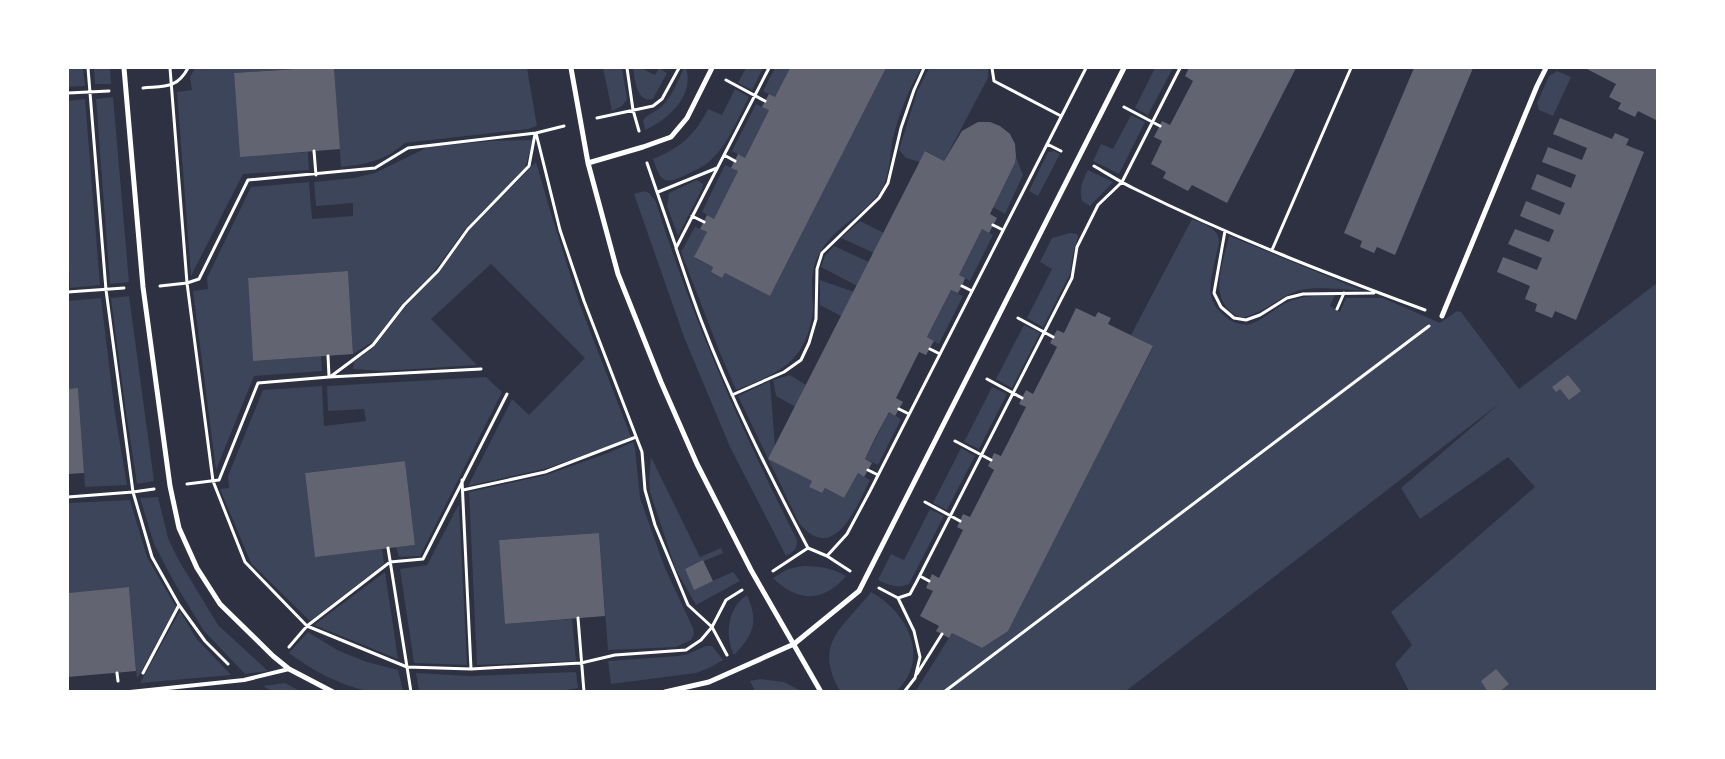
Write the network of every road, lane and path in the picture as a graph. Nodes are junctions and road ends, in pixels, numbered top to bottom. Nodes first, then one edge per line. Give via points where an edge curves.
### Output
1 (88, 68) edge
2 (124, 68) edge
3 (170, 68) edge
4 (188, 68) edge
5 (571, 68) edge
6 (679, 68) edge
7 (769, 68) edge
8 (924, 68) edge
9 (992, 68) edge
10 (1086, 68) edge
11 (1124, 68) edge
12 (1180, 68) edge
13 (1351, 68) edge
14 (1546, 68) edge
15 (711, 70) edge
16 (171, 85) junction
17 (126, 89) junction
18 (68, 93) edge
19 (90, 93) junction
20 (755, 95) junction
21 (1108, 99) junction
22 (765, 101) dead end
23 (1061, 116) junction
24 (580, 122) junction
25 (1152, 122) junction
26 (1160, 126) dead end
27 (536, 132) junction
28 (314, 151) dead end
29 (724, 155) junction
30 (1078, 158) junction
31 (735, 161) dead end
32 (588, 162) junction
33 (717, 167) junction
34 (316, 175) junction
35 (1122, 182) junction
36 (658, 192) dead end
37 (692, 216) junction
38 (704, 222) dead end
39 (993, 225) dead end
40 (1003, 230) junction
41 (1225, 230) junction
42 (1272, 250) junction
43 (187, 284) junction
44 (962, 286) dead end
45 (972, 291) junction
46 (1344, 293) junction
47 (1377, 293) junction
48 (1337, 309) dead end
49 (1002, 310) junction
50 (1442, 316) junction
51 (1044, 332) junction
52 (1053, 337) dead end
53 (930, 348) dead end
54 (940, 354) junction
55 (328, 356) dead end
56 (482, 369) dead end
57 (971, 370) junction
58 (329, 377) junction
59 (1013, 393) junction
60 (507, 394) dead end
61 (732, 395) junction
62 (1022, 398) dead end
63 (899, 410) dead end
64 (909, 414) junction
65 (939, 433) junction
66 (636, 437) junction
67 (981, 455) junction
68 (991, 460) dead end
69 (868, 470) dead end
70 (878, 475) junction
71 (462, 480) junction
72 (213, 481) junction
73 (462, 490) junction
74 (133, 492) junction
75 (908, 494) junction
76 (68, 497) edge
77 (950, 516) junction
78 (960, 521) dead end
79 (388, 548) dead end
80 (827, 556) junction
81 (390, 562) junction
82 (920, 576) junction
83 (866, 580) junction
84 (929, 581) dead end
85 (898, 598) junction
86 (179, 605) junction
87 (578, 618) dead end
88 (308, 626) junction
89 (712, 628) junction
90 (942, 634) dead end
91 (794, 644) junction
92 (278, 660) junction
93 (581, 663) junction
94 (407, 667) junction
95 (289, 669) junction
96 (472, 669) junction
97 (735, 671) junction
98 (915, 676) junction
99 (244, 680) junction
100 (131, 691) edge
101 (333, 692) edge
102 (411, 692) edge
103 (584, 692) edge
104 (665, 692) edge
105 (821, 692) edge
106 (904, 692) edge
107 (944, 692) edge

1 - 19 path
2 - 17 street
3 - 16 path
4 - 16 path via 183,78
5 - 24 street
6 - 24 path via 662,99 653,106
7 - 20 path
8 - 61 path via 901,128 888,183 879,198 822,253 817,269 816,319 801,360 784,372
9 - 23 path via 994,81
10 - 23 path
11 - 21 street
12 - 25 path
13 - 42 path
14 - 50 street
15 - 20 path
15 - 32 street via 687,118 671,137
16 - 17 path
16 - 43 path
17 - 19 path
17 - 92 street via 143,287 170,486 179,528 197,568 220,604
18 - 19 path
19 - 74 path via 106,290
20 - 22 path
20 - 29 path
21 - 25 path
21 - 30 street
23 - 40 path
24 - 27 path
24 - 32 street
25 - 26 path
25 - 35 path
27 - 34 path via 408,148 375,168
27 - 58 path via 529,166 468,229 438,271 404,305 373,345
27 - 66 path via 560,230
28 - 34 path
29 - 31 path
29 - 33 path
30 - 35 path
30 - 49 street
32 - 91 street via 618,274 661,382 697,464 751,570
33 - 36 path
33 - 37 path
34 - 43 path via 248,180 199,279
35 - 41 path
35 - 51 path via 1098,205 1088,223 1077,247 1072,278
37 - 38 path
37 - 61 path via 676,248 701,321
39 - 40 path
40 - 45 path
41 - 42 path
41 - 46 path via 1214,293 1221,307 1234,318 1246,320 1287,298 1303,294
42 - 47 path
43 - 72 path
44 - 45 path
45 - 54 path
46 - 47 path
46 - 48 path
47 - 50 path
49 - 51 path
49 - 57 street
50 - 107 path
51 - 52 path
51 - 59 path
53 - 54 path
54 - 64 path
55 - 58 path
56 - 58 path
57 - 59 path
57 - 65 street
58 - 72 path via 258,383 219,480
59 - 62 path
59 - 67 path
60 - 71 path
61 - 80 path via 808,548
63 - 64 path
64 - 70 path
65 - 67 path
65 - 75 street
66 - 73 path via 545,472
66 - 89 path via 642,452 645,490 655,525 688,605
67 - 68 path
67 - 77 path
69 - 70 path
70 - 80 path via 847,534
71 - 73 path
71 - 81 path via 423,559
72 - 88 path via 245,562
73 - 96 path
74 - 76 path
74 - 86 path via 152,556
75 - 77 path
75 - 83 street
77 - 78 path
77 - 82 path
79 - 81 path
80 - 83 path
81 - 88 path
81 - 94 path
82 - 84 path
82 - 85 path via 910,594
83 - 85 path
83 - 91 street via 860,591
85 - 98 path via 914,630 920,657
86 - 99 path via 205,641
86 - 100 path
87 - 93 path
88 - 92 path
88 - 94 path
89 - 93 path via 686,650 615,655
89 - 97 path
90 - 98 path
91 - 97 street
91 - 105 street
92 - 95 street
93 - 96 path
93 - 103 path
94 - 96 path
94 - 102 path
95 - 99 lane
95 - 101 street
97 - 104 street via 710,682
98 - 106 path
99 - 100 lane

